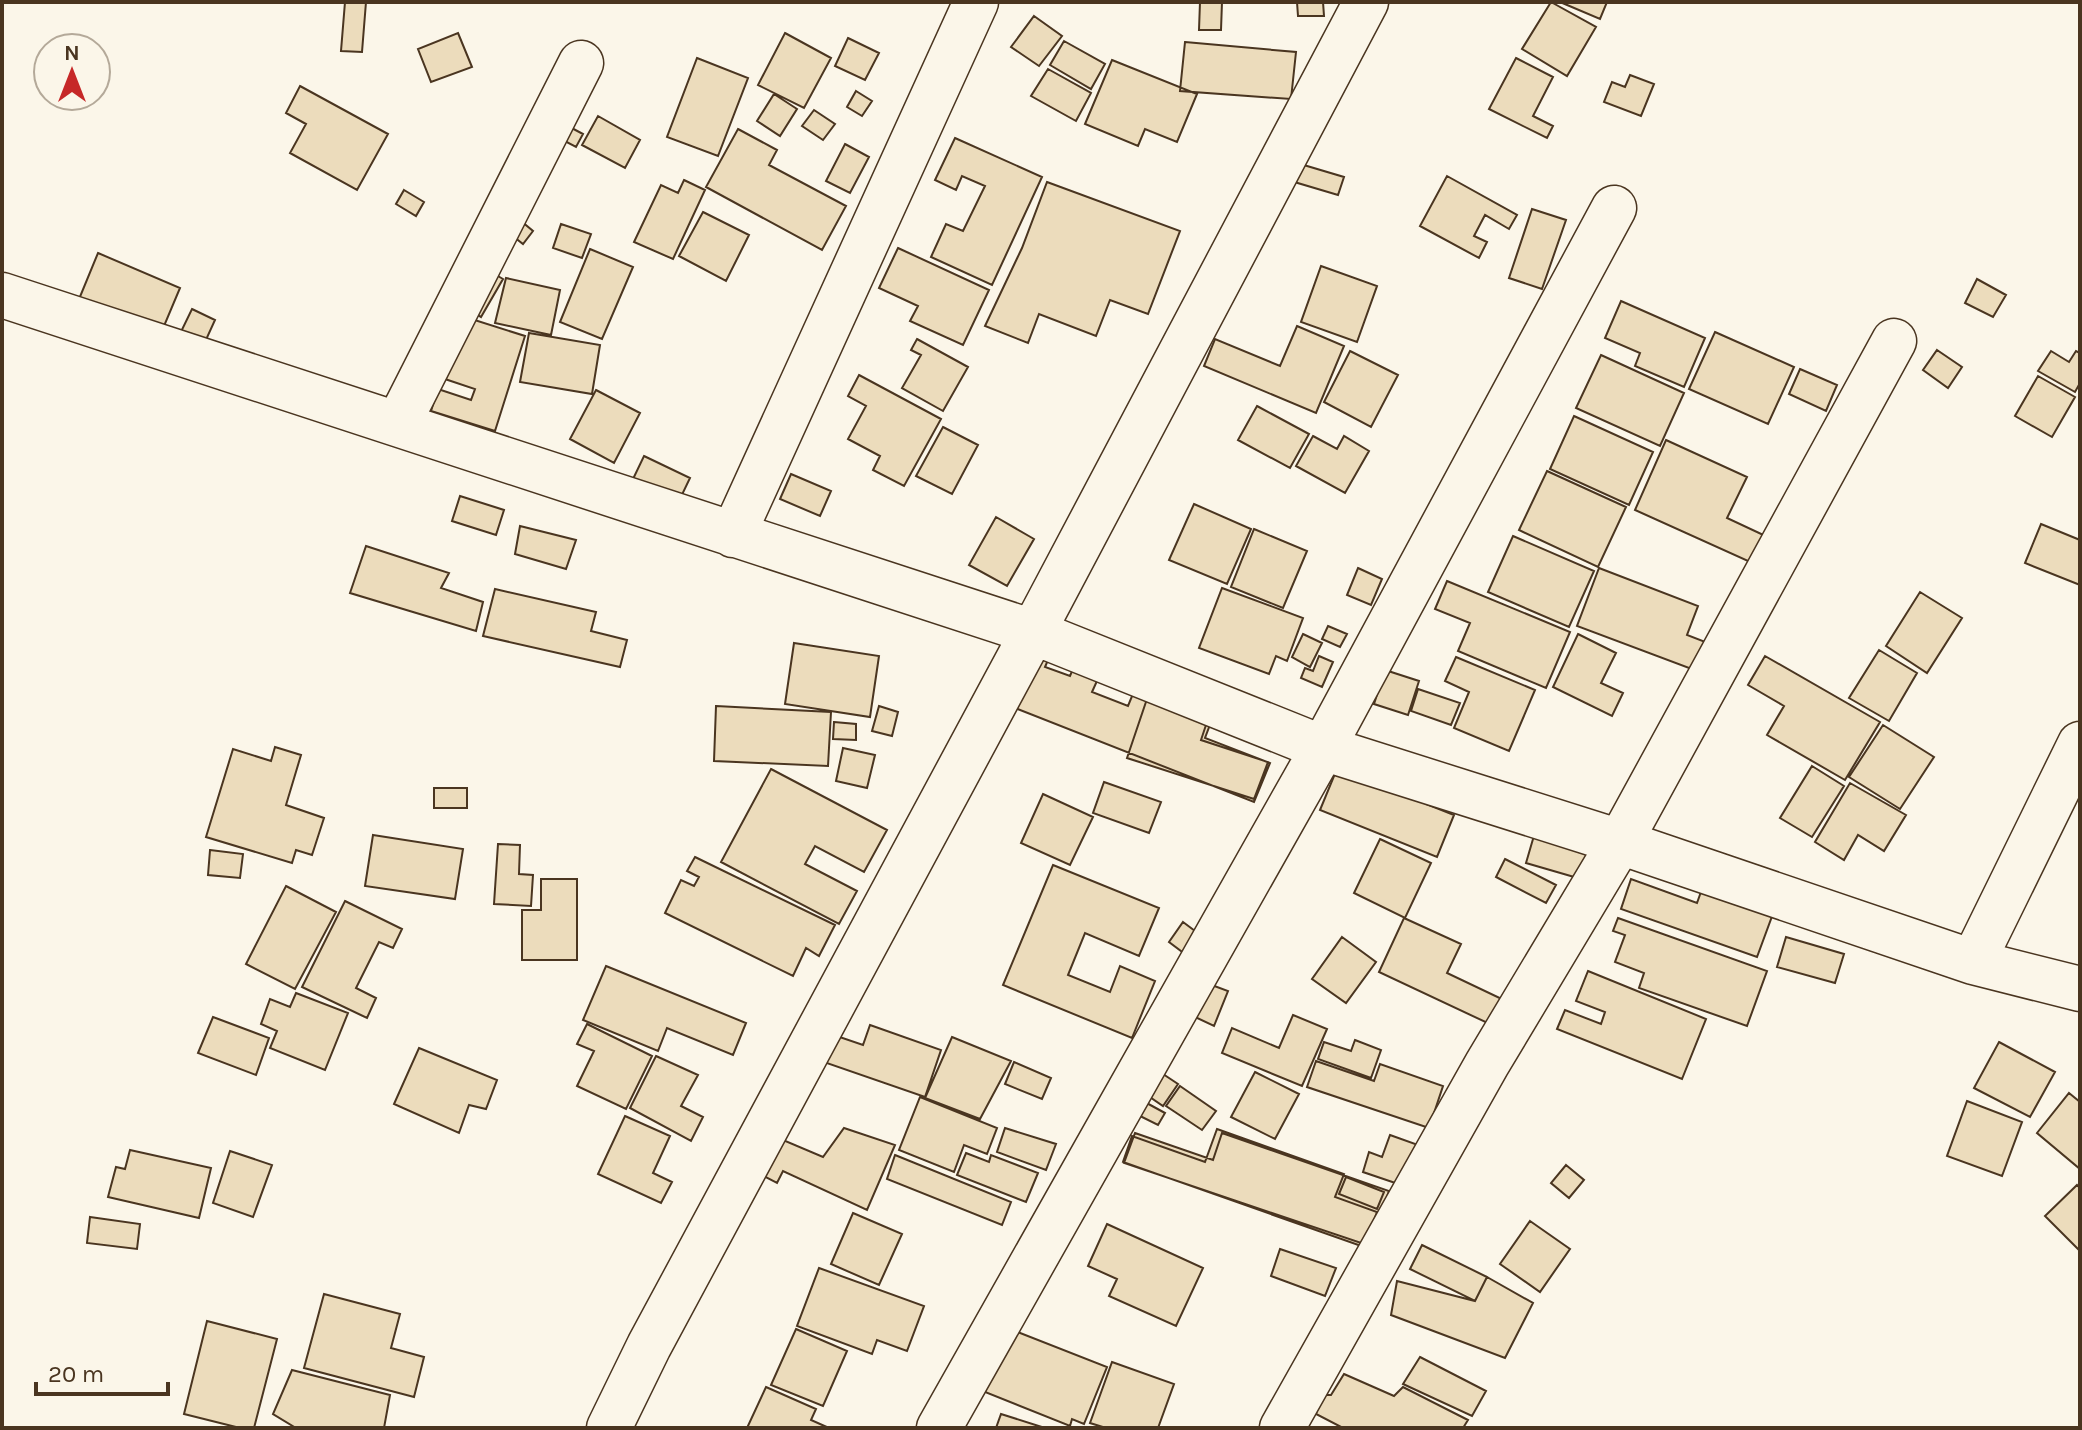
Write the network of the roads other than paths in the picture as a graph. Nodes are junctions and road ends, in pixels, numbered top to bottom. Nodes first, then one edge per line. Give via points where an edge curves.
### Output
1 (976, 2) edge
2 (1366, 2) edge
3 (581, 63) dead end
4 (1614, 208) dead end
5 (2, 295) edge
6 (1894, 341) dead end
7 (398, 424) junction
8 (733, 535) junction
9 (1033, 632) junction
10 (2080, 744) edge
11 (1323, 748) junction
12 (1620, 842) junction
13 (1973, 962) junction
14 (2080, 989) edge
15 (620, 1425) edge
16 (939, 1428) edge
17 (1282, 1428) edge

1 - 8 street
2 - 9 street
3 - 7 street
4 - 11 street
5 - 7 street
6 - 12 street
7 - 8 street
8 - 9 street
9 - 11 street
9 - 15 street via 649,1346
10 - 13 street
11 - 12 street
11 - 16 street
12 - 13 street
12 - 17 street via 1487,1064
13 - 14 street

